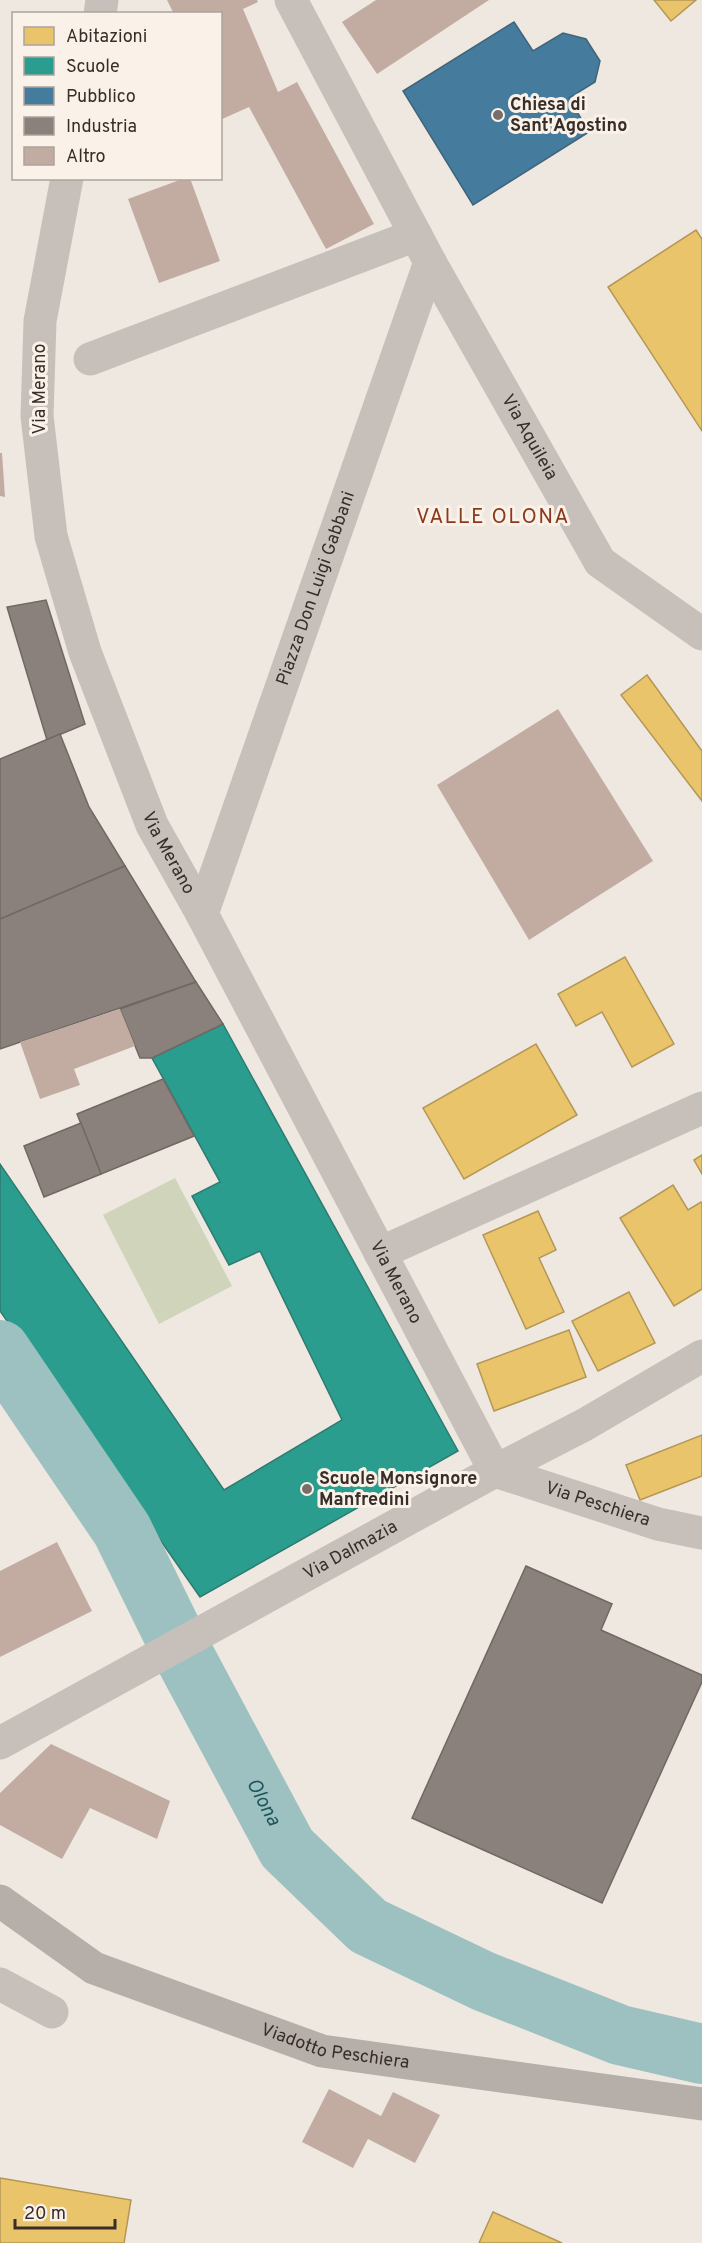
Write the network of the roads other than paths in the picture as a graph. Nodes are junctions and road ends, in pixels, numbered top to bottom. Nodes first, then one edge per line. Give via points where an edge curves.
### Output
1 (291, 0) edge
2 (67, 180) edge
3 (423, 249) junction
4 (90, 358) dead end
5 (702, 634) edge
6 (202, 914) junction
7 (702, 1108) edge
8 (380, 1253) junction
9 (702, 1356) edge
10 (495, 1471) junction
11 (702, 1533) edge
12 (0, 1743) edge
13 (0, 1901) edge
14 (0, 1984) edge
15 (52, 2012) dead end
16 (702, 2104) edge

1 - 3 street, Via Aquileia
2 - 6 street, Via Merano via 40,321 36,416 51,536 85,652 152,825
3 - 4 street
3 - 5 street, Via Aquileia via 600,562
3 - 6 street, Piazza Don Luigi Gabbani
6 - 8 street, Via Merano
7 - 8 street
8 - 10 street, Via Merano
9 - 10 street, Via Dalmazia via 585,1425
10 - 11 street, Via Peschiera via 658,1524
10 - 12 street, Via Dalmazia
13 - 16 main road, Viadotto Peschiera via 94,1968 322,2051
14 - 15 street

